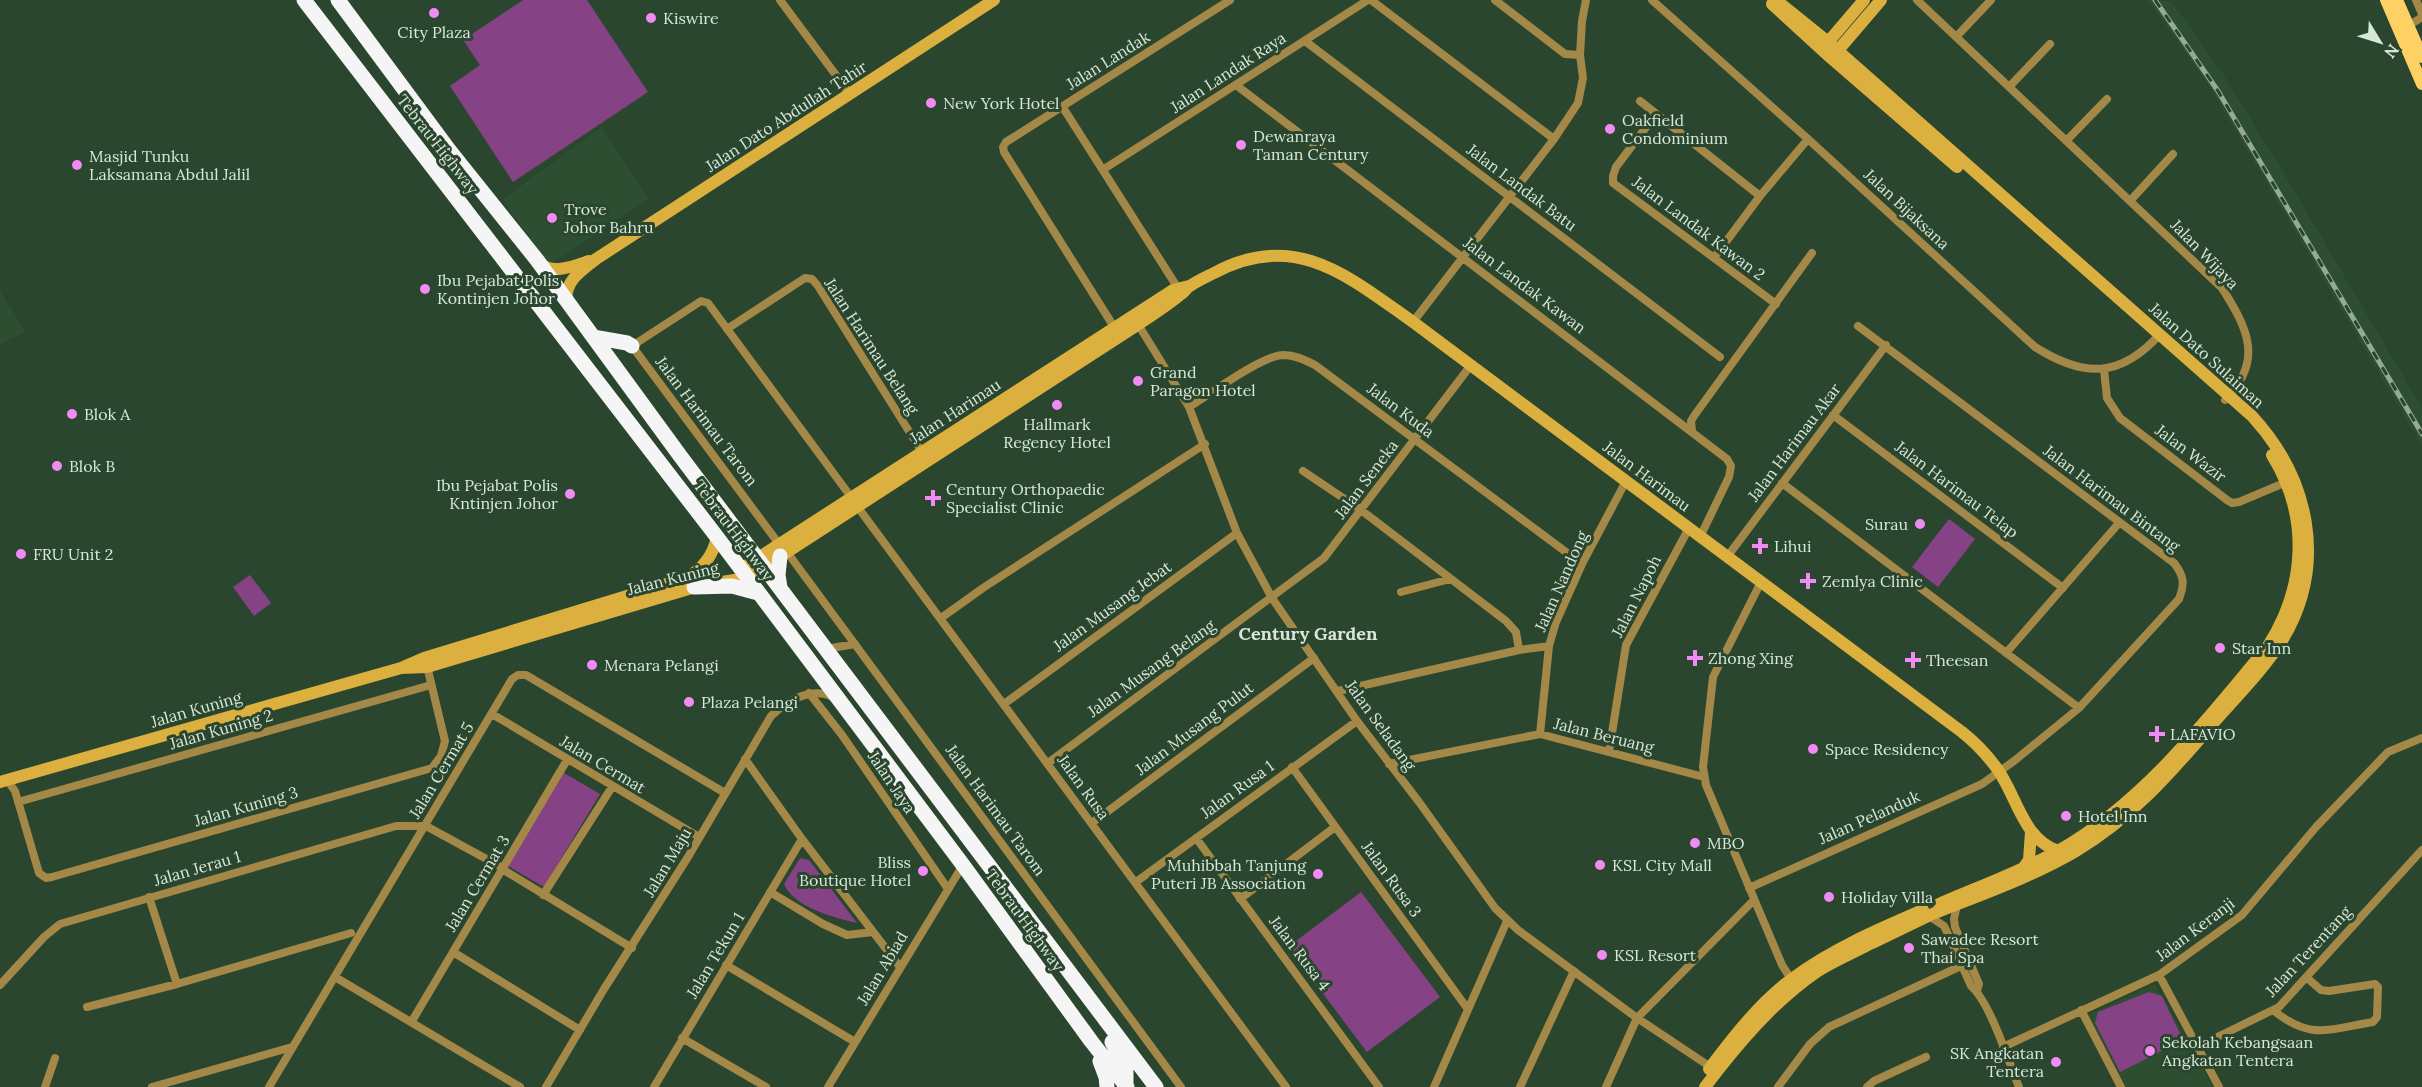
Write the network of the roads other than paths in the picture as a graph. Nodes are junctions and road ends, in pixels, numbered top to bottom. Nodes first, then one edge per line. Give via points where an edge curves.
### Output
1 (304, 0) edge
2 (338, 0) edge
3 (780, 0) edge
4 (994, 0) edge
5 (1230, 0) edge
6 (1370, 0) edge
7 (1495, 0) edge
8 (1586, 0) edge
9 (1652, 0) edge
10 (1769, 0) edge
11 (1776, 0) edge
12 (1864, 0) edge
13 (1881, 0) edge
14 (1917, 0) edge
15 (1991, 0) edge
16 (2386, 0) edge
17 (2397, 0) edge
18 (2416, 0) edge
19 (2422, 16) edge
20 (2404, 28) junction
21 (1956, 37) junction
22 (1305, 41) junction
23 (2050, 44) dead end
24 (1830, 50) junction
25 (1580, 55) junction
26 (2422, 57) edge
27 (2422, 84) edge
28 (1236, 85) junction
29 (2009, 87) junction
30 (850, 94) junction
31 (2107, 99) dead end
32 (1640, 101) dead end
33 (1062, 106) junction
34 (1656, 114) junction
35 (1808, 138) junction
36 (1554, 139) junction
37 (2066, 141) junction
38 (2173, 154) dead end
39 (1104, 170) junction
40 (1510, 196) junction
41 (1760, 196) junction
42 (2130, 201) junction
43 (1812, 253) dead end
44 (1462, 256) junction
45 (1713, 258) junction
46 (537, 260) junction
47 (596, 260) junction
48 (1183, 289) junction
49 (566, 299) junction
50 (1776, 304) junction
51 (1136, 320) junction
52 (1413, 322) junction
53 (1858, 326) dead end
54 (1114, 327) junction
55 (728, 329) junction
56 (593, 337) junction
57 (2157, 337) junction
58 (1886, 345) junction
59 (633, 346) junction
60 (1720, 357) dead end
61 (1471, 365) junction
62 (2104, 370) junction
63 (2228, 398) junction
64 (1189, 407) junction
65 (1833, 415) junction
66 (1694, 416) junction
67 (1677, 420) junction
68 (1692, 431) junction
69 (1414, 439) junction
70 (1205, 444) junction
71 (922, 452) junction
72 (1303, 471) dead end
73 (1626, 481) junction
74 (2290, 481) junction
75 (1782, 483) junction
76 (854, 502) junction
77 (1361, 510) junction
78 (2119, 523) junction
79 (1689, 528) junction
80 (1237, 533) junction
81 (717, 537) junction
82 (1700, 537) junction
83 (782, 550) junction
84 (1727, 557) junction
85 (761, 562) junction
86 (1582, 564) junction
87 (744, 573) junction
88 (1450, 579) junction
89 (1761, 582) junction
90 (694, 587) junction
91 (780, 588) junction
92 (2063, 588) junction
93 (1401, 592) dead end
94 (758, 593) junction
95 (1272, 598) junction
96 (941, 618) junction
97 (855, 644) junction
98 (1549, 646) junction
99 (826, 649) junction
100 (1519, 650) junction
101 (2006, 653) junction
102 (1314, 658) junction
103 (426, 663) junction
104 (431, 685) junction
105 (1338, 692) junction
106 (809, 693) junction
107 (839, 700) junction
108 (1004, 704) junction
109 (2079, 708) junction
110 (492, 714) junction
111 (1357, 721) junction
112 (1540, 734) junction
113 (2422, 738) edge
114 (1609, 752) junction
115 (745, 759) junction
116 (567, 760) junction
117 (1048, 763) junction
118 (1389, 764) junction
119 (1292, 767) junction
120 (1999, 771) junction
121 (1704, 777) junction
122 (9, 779) edge
123 (612, 787) junction
124 (725, 793) junction
125 (18, 802) junction
126 (1092, 823) junction
127 (426, 825) junction
128 (1335, 827) junction
129 (2031, 832) junction
130 (699, 837) junction
131 (1196, 838) junction
132 (802, 839) junction
133 (2422, 850) edge
134 (2058, 851) junction
135 (963, 865) junction
136 (2024, 867) junction
137 (502, 868) junction
138 (1136, 882) junction
139 (1749, 888) junction
140 (948, 889) junction
141 (770, 892) junction
142 (543, 895) junction
143 (149, 897) junction
144 (1240, 898) junction
145 (1754, 900) junction
146 (1957, 905) junction
147 (1929, 916) junction
148 (1507, 921) junction
149 (873, 932) junction
150 (351, 933) dead end
151 (632, 948) junction
152 (453, 952) junction
153 (726, 965) junction
154 (1961, 966) junction
155 (900, 967) junction
156 (1574, 971) junction
157 (2159, 975) junction
158 (335, 977) junction
159 (2306, 977) junction
160 (1075, 980) junction
161 (1794, 983) junction
162 (177, 984) junction
163 (0, 985) edge
164 (1977, 991) junction
165 (87, 1007) dead end
166 (1467, 1008) junction
167 (2081, 1010) junction
168 (2272, 1010) junction
169 (1637, 1018) junction
170 (412, 1021) junction
171 (580, 1030) junction
172 (682, 1038) junction
173 (1091, 1041) junction
174 (855, 1042) junction
175 (292, 1047) junction
176 (2003, 1047) junction
177 (2197, 1047) junction
178 (1926, 1057) dead end
179 (55, 1058) dead end
180 (1714, 1069) junction
181 (45, 1087) edge
182 (152, 1087) edge
183 (270, 1087) edge
184 (520, 1087) edge
185 (546, 1087) edge
186 (654, 1087) edge
187 (766, 1087) edge
188 (828, 1087) edge
189 (1107, 1087) edge
190 (1127, 1087) edge
191 (1156, 1087) edge
192 (1181, 1087) edge
193 (1286, 1087) edge
194 (1379, 1087) edge
195 (1434, 1087) edge
196 (1520, 1087) edge
197 (1606, 1087) edge
198 (1697, 1087) edge
199 (1705, 1087) edge
200 (1778, 1087) edge
201 (1867, 1087) edge
202 (2019, 1087) edge
203 (2121, 1087) edge
204 (2219, 1087) edge

1 - 81 highway, Tebrau Highway
2 - 46 highway, Tebrau Highway via 449,150
3 - 30 street
4 - 30 street, Jalan Dato Abdullah Tahir
5 - 33 street, Jalan Landak
6 - 22 street, Jalan Landak Raya
6 - 36 street
7 - 25 street via 1565,54
8 - 25 street
9 - 35 street, Jalan Bijaksana
10 - 24 street, Jalan Dato Sulaiman
11 - 24 street, Jalan Dato Sulaiman
12 - 24 street
13 - 24 street
14 - 21 street, Jalan Wijaya
15 - 21 street
16 - 20 main road
17 - 20 main road
18 - 19 street
19 - 20 street
20 - 26 main road
20 - 27 main road
21 - 29 street, Jalan Wijaya
22 - 28 street, Jalan Landak Raya
22 - 40 street, Jalan Landak Batu
23 - 29 street
24 - 57 street, Jalan Dato Sulaiman
25 - 36 street via 1583,78 1578,103
28 - 39 street, Jalan Landak Raya
28 - 44 street, Jalan Landak Kawan
29 - 37 street, Jalan Wijaya
30 - 47 street, Jalan Dato Abdullah Tahir
31 - 37 street
32 - 34 street
33 - 39 street
33 - 54 street, Jalan Landak via 1003,147 1004,152
34 - 41 street
34 - 45 street, Jalan Landak Kawan 2 via 1616,167 1613,183
35 - 41 street
35 - 62 street, Jalan Bijaksana via 2035,347 2071,364
36 - 40 street
37 - 42 street, Jalan Wijaya
38 - 42 street
39 - 48 street
40 - 44 street
40 - 60 street, Jalan Landak Batu
41 - 45 street
42 - 63 street, Jalan Wijaya via 2222,288 2236,310 2246,333 2250,359
43 - 50 street
44 - 52 street
44 - 67 street, Jalan Landak Kawan
45 - 50 street, Jalan Landak Kawan 2
46 - 47 street, Jalan Dato Abdullah Tahir via 542,267 553,269
46 - 49 highway, Tebrau Highway
47 - 49 street, Jalan Dato Abdullah Tahir via 569,283
48 - 51 street, Jalan Harimau
48 - 52 street, Jalan Harimau via 1246,259 1292,256 1329,266
49 - 56 highway, Tebrau Highway
50 - 66 street
51 - 54 street, Jalan Harimau
51 - 64 street, Jalan Seladang
51 - 76 street, Jalan Harimau
52 - 61 street, Jalan Harimau
53 - 58 street, Jalan Harimau Bintang
54 - 71 street, Jalan Harimau
55 - 59 street, Jalan Rusa via 708,303 700,301
55 - 71 street, Jalan Harimau Belang via 805,278 812,279
55 - 76 street, Jalan Rusa
56 - 59 highway
56 - 85 highway, Tebrau Highway
57 - 62 street via 2132,360
57 - 63 street, Jalan Dato Sulaiman
58 - 65 street, Jalan Harimau Akar
58 - 78 street, Jalan Harimau Bintang
59 - 83 street, Jalan Harimau Tarom
61 - 69 street, Jalan Seneka
61 - 73 street, Jalan Harimau
62 - 74 street, Jalan Wazir via 2107,398 2120,418 2232,503
63 - 74 street, Jalan Dato Sulaiman
64 - 69 street, Jalan Kuda via 1265,360 1293,356 1315,365
64 - 70 street, Jalan Seladang
65 - 75 street, Jalan Harimau Akar
65 - 92 street, Jalan Harimau Telap
66 - 67 street
66 - 68 street
67 - 68 street, Jalan Landak Kawan
68 - 82 street, Jalan Landak Kawan via 1731,466
69 - 77 street, Jalan Seneka
69 - 86 street, Jalan Kuda
70 - 80 street, Jalan Seladang
70 - 96 street
71 - 76 street, Jalan Harimau
72 - 77 street
73 - 79 street, Jalan Harimau
73 - 86 street, Jalan Nandong
74 - 134 street, Jalan Dato Sulaiman via 2299,554 2293,597 2279,629 2243,676 2132,798
74 - 146 street, Jalan Dato Sulaiman via 2304,509 2304,583 2289,627 2272,656 2170,774 2118,823 2052,864
75 - 84 street, Jalan Harimau Akar
75 - 101 street
76 - 83 street, Jalan Harimau
76 - 96 street, Jalan Rusa
77 - 88 street
77 - 95 street, Jalan Seneka via 1324,558
78 - 92 street
78 - 109 street, Jalan Harimau Bintang via 2174,563 2183,575 2184,588 2180,599
79 - 82 street, Jalan Harimau
79 - 114 street, Jalan Napoh via 1626,645
80 - 95 street, Jalan Seladang
80 - 108 street, Jalan Musang Jebat
81 - 87 highway, Tebrau Highway
81 - 103 street, Jalan Kuning via 708,560 686,578
82 - 84 street, Jalan Harimau
83 - 85 street, Jalan Harimau
83 - 91 highway
83 - 97 street, Jalan Harimau Tarom
84 - 89 street, Jalan Harimau
85 - 87 street, Jalan Harimau
85 - 91 highway, Tebrau Highway
86 - 98 street, Jalan Nandong
87 - 90 street, Jalan Kuning
87 - 94 highway, Tebrau Highway
88 - 93 street
88 - 100 street via 1513,626
89 - 120 street, Jalan Harimau via 1962,732
89 - 121 street via 1713,677
90 - 94 highway via 732,586
90 - 103 street, Jalan Kuning
91 - 99 highway, Tebrau Highway
92 - 101 street
94 - 107 highway, Tebrau Highway
95 - 102 street, Jalan Seladang
95 - 117 street, Jalan Musang Belang
96 - 108 street, Jalan Rusa
97 - 99 street
97 - 192 street, Jalan Harimau Tarom
98 - 100 street
98 - 112 street, Jalan Nandong
99 - 160 highway, Tebrau Highway
100 - 105 street
101 - 109 street
102 - 105 street, Jalan Seladang
102 - 126 street, Jalan Musang Pulut
103 - 104 street, Jalan Kuning 3
103 - 122 street, Jalan Kuning
104 - 125 street, Jalan Kuning 2
104 - 125 street, Jalan Kuning 3 via 445,741 432,768 52,877 39,873
105 - 111 street, Jalan Seladang
106 - 107 street via 825,693
106 - 115 street, Jalan Maju via 780,707 771,716
106 - 140 street, Jalan Jaya
107 - 135 highway, Tebrau Highway
108 - 117 street, Jalan Rusa
109 - 120 street, Jalan Harimau Bintang
110 - 116 street, Jalan Cermat
110 - 124 street, Jalan Cermat 5 via 512,679 526,675
110 - 127 street, Jalan Cermat 5
111 - 118 street, Jalan Seladang
111 - 119 street, Jalan Rusa 1
112 - 114 street, Jalan Beruang
112 - 118 street, Jalan Beruang
113 - 157 street, Jalan Keranji via 2388,752 2316,826 2242,915
114 - 121 street, Jalan Beruang
115 - 124 street, Jalan Maju
115 - 132 street
116 - 123 street, Jalan Cermat
116 - 137 street, Jalan Cermat 3
117 - 126 street, Jalan Rusa
118 - 148 street, Jalan Seladang
119 - 128 street, Jalan Rusa 3
119 - 131 street, Jalan Rusa 1
120 - 129 street, Jalan Harimau
120 - 139 street, Jalan Pelanduk via 1982,784
121 - 139 street
122 - 125 street, Jalan Kuning 3
123 - 130 street, Jalan Cermat
123 - 142 street
124 - 130 street, Jalan Maju
126 - 138 street, Jalan Rusa
127 - 137 street
127 - 143 street, Jalan Jerau 1 via 390,828
127 - 158 street, Jalan Cermat 5
128 - 144 street
128 - 166 street, Jalan Rusa 3
129 - 134 street, Jalan Harimau
129 - 136 street via 2029,860
130 - 151 street, Jalan Maju
131 - 138 street, Jalan Rusa 1
131 - 144 street, Jalan Rusa 4
132 - 141 street, Jalan Tekun 1
132 - 149 street
133 - 159 street, Jalan Terentang
134 - 136 street, Jalan Dato Sulaiman
135 - 140 street, Jalan Abiad
135 - 173 highway, Tebrau Highway
136 - 161 street, Jalan Dato Sulaiman via 1887,926 1819,961
137 - 142 street
137 - 152 street, Jalan Cermat 3
138 - 193 street, Jalan Rusa
139 - 145 street
140 - 155 street, Jalan Abiad
141 - 149 street via 847,935
141 - 153 street, Jalan Tekun 1
142 - 151 street
143 - 162 street
143 - 163 street, Jalan Jerau 1 via 52,928
144 - 194 street, Jalan Rusa 4
145 - 161 street
145 - 169 street
146 - 147 street, Jalan Dato Sulaiman
146 - 164 street via 1955,927 1979,984
147 - 154 street via 1944,926
147 - 161 street, Jalan Dato Sulaiman
148 - 156 street, Jalan Seladang
148 - 166 street
149 - 155 street
150 - 162 street
151 - 171 street, Jalan Maju
152 - 170 street, Jalan Cermat 3
152 - 171 street
153 - 172 street, Jalan Tekun 1
153 - 174 street
154 - 164 street
154 - 200 street via 1829,1027 1810,1044
155 - 174 street, Jalan Abiad
156 - 169 street, Jalan Seladang
156 - 196 street
157 - 167 street, Jalan Keranji
157 - 177 street
158 - 170 street
158 - 175 street, Jalan Cermat 5
159 - 168 street, Jalan Terentang
159 - 168 street via 2321,990 2329,991 2375,984 2377,1017 2373,1022 2312,1032 2289,1024
160 - 190 highway via 1124,1062
160 - 191 highway, Tebrau Highway
161 - 180 street, Jalan Dato Sulaiman via 1751,1018
162 - 165 street
164 - 176 street
166 - 195 street
167 - 176 street, Jalan Keranji
167 - 203 street
168 - 177 street, Jalan Terentang
169 - 180 street, Jalan Seladang
169 - 197 street
170 - 184 street
171 - 185 street, Jalan Maju
172 - 186 street, Jalan Tekun 1
172 - 187 street
173 - 189 highway via 1105,1072
173 - 190 highway, Tebrau Highway
174 - 188 street, Jalan Abiad
175 - 182 street
175 - 183 street, Jalan Cermat 5
176 - 202 street
177 - 204 street
178 - 201 street
179 - 181 street
180 - 198 street, Jalan Dato Sulaiman
180 - 199 street, Jalan Dato Sulaiman

